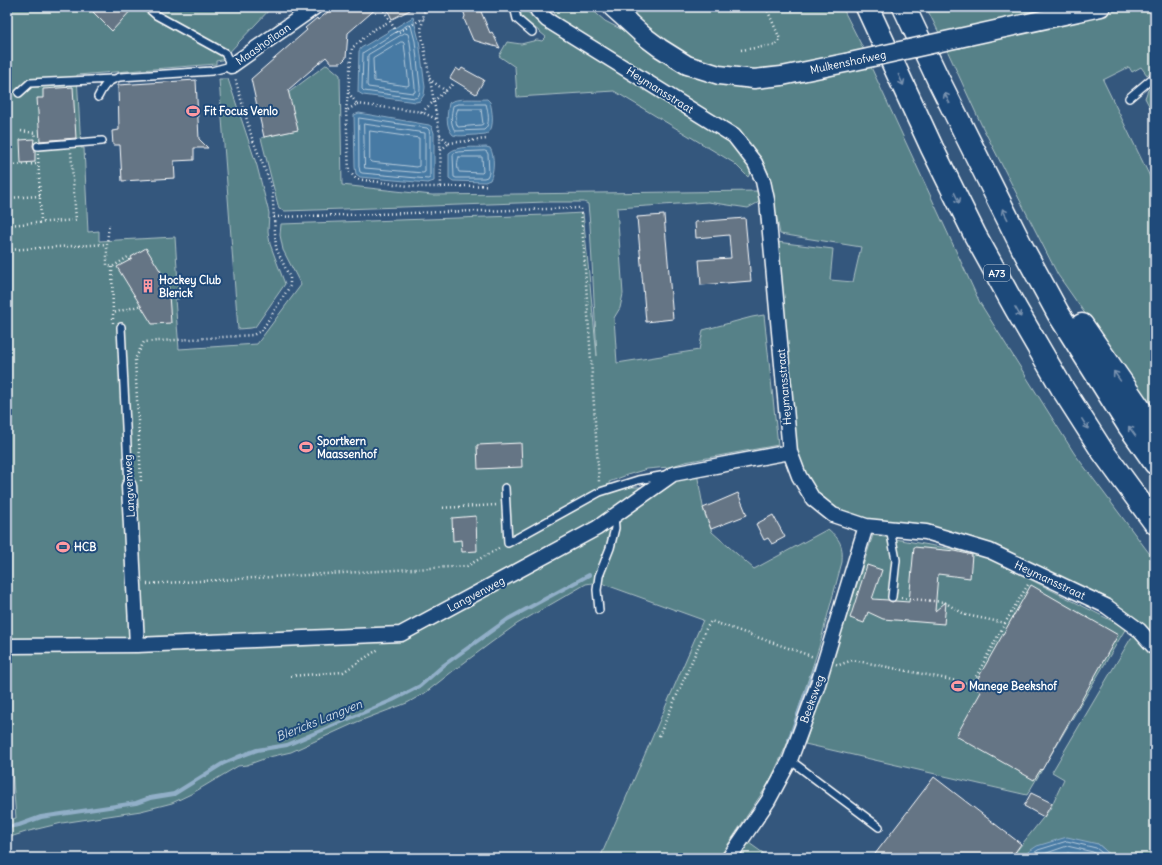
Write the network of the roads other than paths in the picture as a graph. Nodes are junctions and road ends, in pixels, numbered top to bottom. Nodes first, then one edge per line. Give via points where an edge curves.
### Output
1 (147, 7) edge
2 (315, 7) edge
3 (514, 7) edge
4 (536, 7) edge
5 (612, 7) edge
6 (867, 7) edge
7 (904, 7) edge
8 (1101, 7) edge
9 (532, 32) dead end
10 (232, 66) junction
11 (1155, 76) edge
12 (112, 79) junction
13 (19, 93) dead end
14 (98, 97) dead end
15 (1129, 98) dead end
16 (102, 141) dead end
17 (38, 146) road end
18 (1022, 249) junction
19 (121, 326) road end
20 (1155, 431) edge
21 (790, 452) junction
22 (1155, 462) edge
23 (673, 474) junction
24 (129, 486) joint
25 (505, 488) dead end
26 (614, 516) junction
27 (1155, 523) edge
28 (866, 526) junction
29 (890, 529) junction
30 (892, 597) road end
31 (599, 610) dead end
32 (137, 645) junction
33 (7, 646) edge
34 (1155, 648) edge
35 (790, 760) junction
36 (879, 827) dead end
37 (729, 858) edge

1 - 10 lane via 156,15 224,53
2 - 10 street, Maashoflaan
3 - 9 lane via 517,19
4 - 21 street, Heymansstraat via 547,20 734,136 755,163 767,200
5 - 8 street, Mulkenshofweg, bridge via 644,36 688,65 719,75 754,79 850,62
6 -> 27 highway, A73 via 975,235 1016,309 1101,449
18 -> 7 highway
10 - 12 lane via 212,71
11 - 15 lane
12 - 13 lane via 30,83
12 - 14 lane via 104,85
16 - 17 lane
20 -> 18 highway via 1057,289
22 -> 18 highway via 1128,426 1090,366
19 - 24 lane, Langvenweg
21 - 23 street, Langvenweg
21 - 28 street, Heymansstraat via 799,476 812,499 833,516
23 - 25 lane via 638,480 600,492 508,543
23 - 26 street, Langvenweg
24 - 32 street, Langvenweg
26 - 31 lane via 615,528 610,548 599,576
26 - 32 street, Langvenweg via 597,528 401,634
28 - 29 street, Heymansstraat
28 - 35 street, Beeksweg via 817,687
29 - 30 lane via 896,560
29 - 34 street, Heymansstraat via 926,532 990,551 1106,606 1139,630
32 - 33 street, Langvenweg
35 - 36 lane
35 - 37 street, Beeksweg via 768,801

